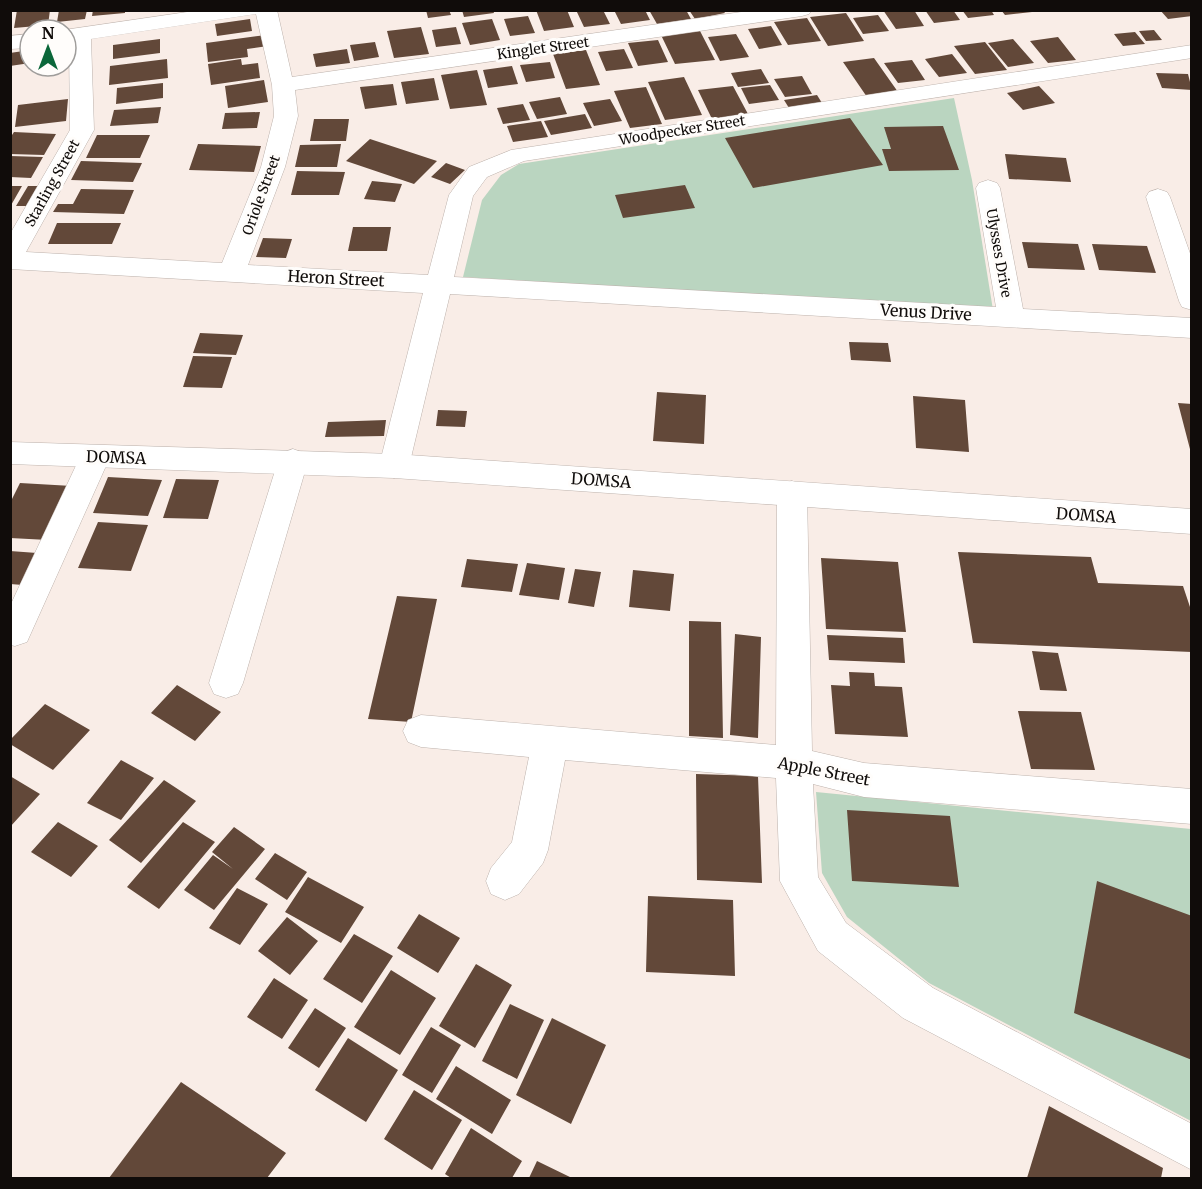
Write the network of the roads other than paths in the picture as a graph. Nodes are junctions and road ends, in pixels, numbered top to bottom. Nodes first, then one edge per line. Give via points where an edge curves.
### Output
1 (249, 10) edge
2 (266, 10) edge
3 (802, 10) edge
4 (78, 34) edge
5 (1191, 51) edge
6 (77, 78) edge
7 (283, 85) junction
8 (988, 188) dead end
9 (1158, 197) dead end
10 (10, 259) edge
11 (232, 272) junction
12 (440, 284) junction
13 (661, 297) joint
14 (1191, 301) edge
15 (1011, 317) junction
16 (1191, 328) edge
17 (10, 453) edge
18 (95, 457) junction
19 (293, 461) junction
20 (394, 466) junction
21 (792, 493) junction
22 (1191, 522) edge
23 (15, 632) dead end
24 (226, 683) dead end
25 (421, 731) dead end
26 (550, 741) junction
27 (794, 763) junction
28 (1191, 807) edge
29 (505, 881) dead end
30 (1191, 1148) edge

1 - 4 street
2 - 7 street, Oriole Street
3 - 7 street, Kinglet Street
5 - 12 street, Woodpecker Street via 519,155 478,172 462,195
6 - 10 street, Starling Street via 82,130
7 - 11 street, Oriole Street via 286,116 273,167
8 - 15 street, Ulysses Drive
9 - 14 street
10 - 11 street, Heron Street
11 - 12 street, Heron Street
12 - 13 street, Heron Street
12 - 20 street, Woodpecker Street
13 - 15 street, Venus Drive
15 - 16 street, Venus Drive
17 - 18 street, DOMSA
18 - 19 street, DOMSA
18 - 23 street
19 - 20 street, DOMSA
19 - 24 street
20 - 21 street, DOMSA
21 - 22 street, DOMSA
21 - 27 street
25 - 26 street, Apple Street
26 - 27 street, Apple Street
26 - 29 street via 529,850
27 - 28 street, Apple Street via 864,780
27 - 30 street via 799,881 832,937 918,1003

